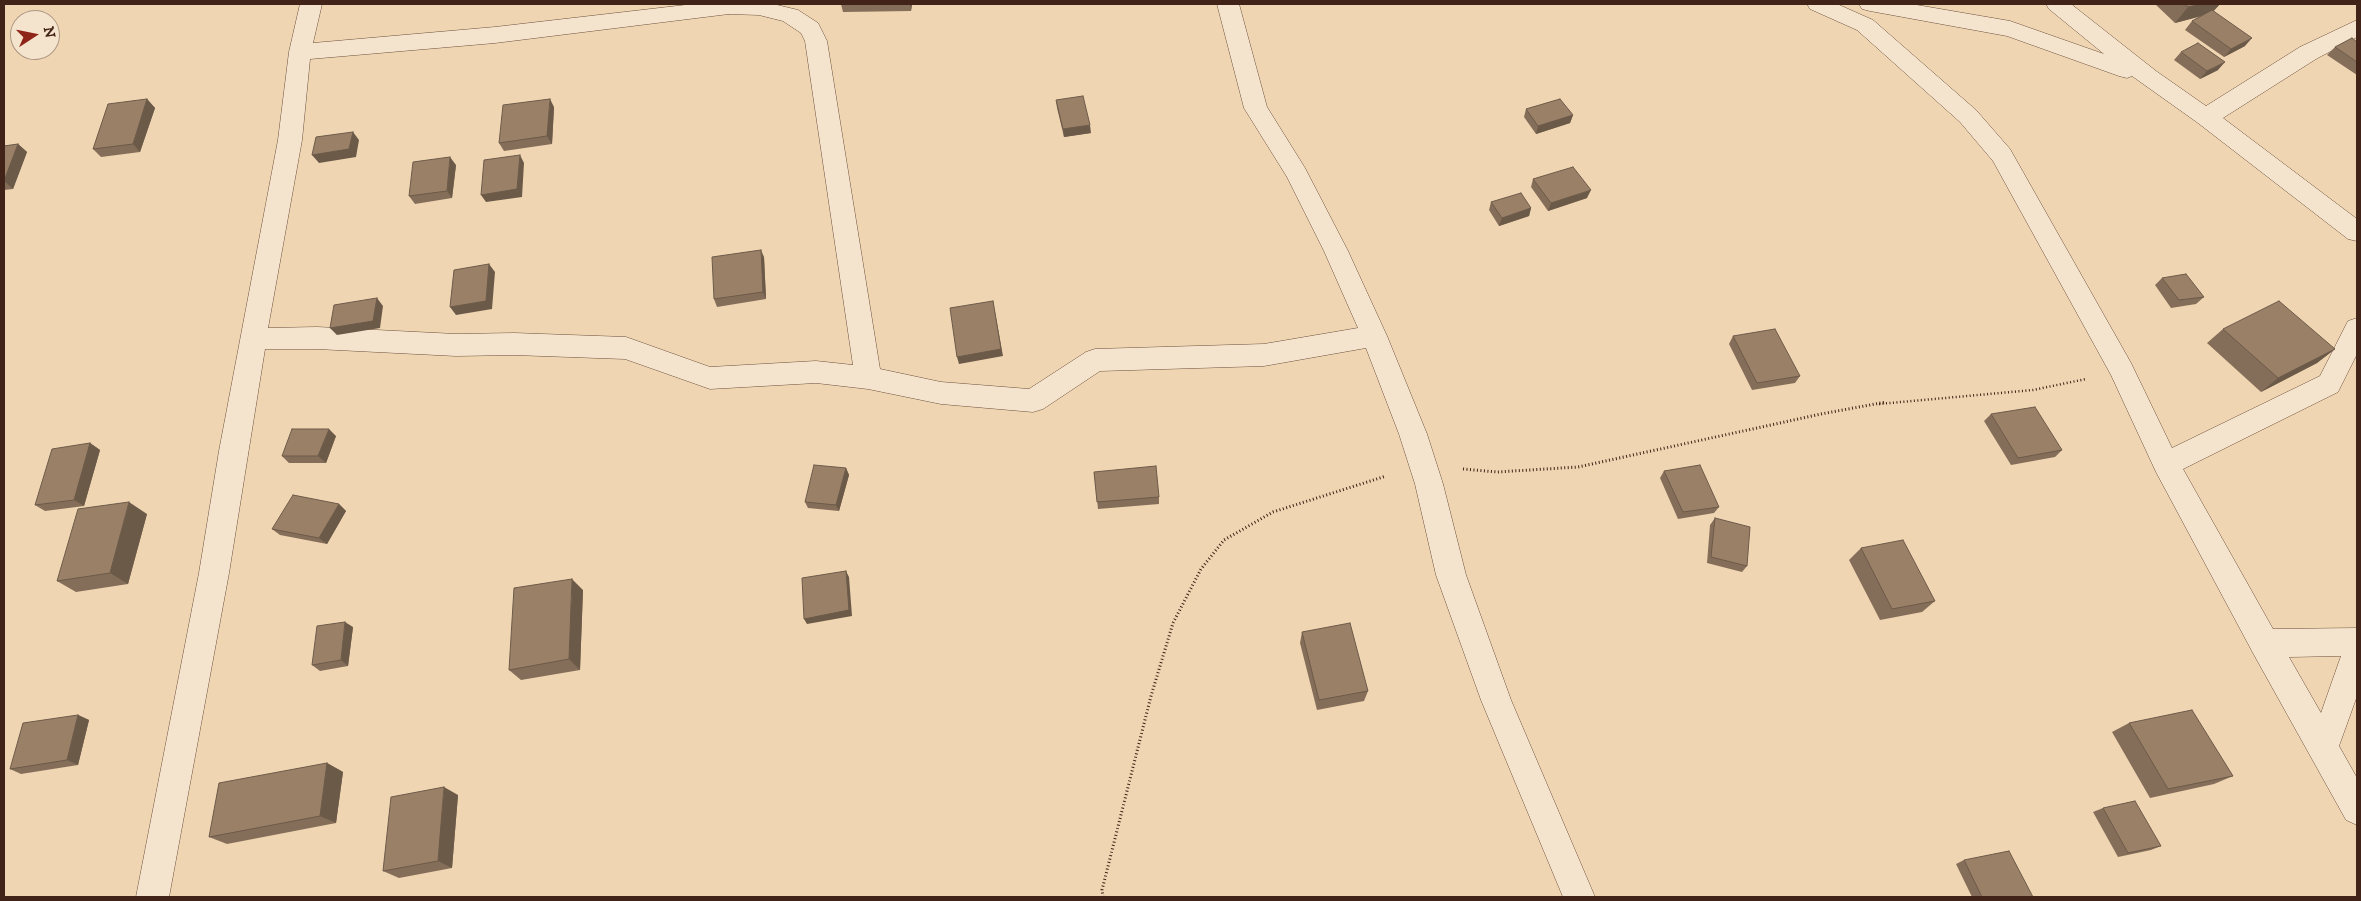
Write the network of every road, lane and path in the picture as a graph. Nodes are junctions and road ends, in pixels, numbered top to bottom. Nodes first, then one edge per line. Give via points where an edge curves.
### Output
1 (311, 4) edge
2 (1228, 4) edge
3 (1818, 4) edge
4 (1870, 4) edge
5 (2057, 4) edge
6 (2357, 28) edge
7 (300, 52) junction
8 (2148, 77) junction
9 (2206, 117) junction
10 (2357, 232) edge
11 (2357, 328) edge
12 (1374, 336) junction
13 (254, 339) junction
14 (2122, 371) junction
15 (868, 378) junction
16 (2166, 464) junction
17 (1423, 465) junction
18 (2357, 642) edge
19 (2264, 644) junction
20 (2357, 654) edge
21 (2324, 746) junction
22 (2357, 809) edge
23 (152, 897) edge
24 (1103, 897) edge
25 (1579, 897) edge

1 - 7 street
2 - 12 street via 1256,108 1297,174
3 - 14 street via 1864,25 1968,116 2002,156
4 - 8 street via 2010,29
5 - 8 street
6 - 9 street via 2308,53
7 - 13 street via 290,140
7 - 15 street via 495,35 729,8 759,8 790,15 810,28 816,41
8 - 9 street
9 - 10 street
11 - 16 street via 2329,384
12 - 15 street via 1264,355 1095,360 1034,402 941,393
12 - 17 street
13 - 15 street via 317,338 456,345 626,348 710,378 816,372
13 - 23 street via 214,573
14 - 16 street
14 - 17 path via 2034,390 1889,402 1831,412 1578,466 1497,472
16 - 19 street
17 - 24 path via 1273,512 1224,540 1201,569 1173,623 1149,706 1102,890
17 - 25 street via 1451,575 1496,700
18 - 19 street
19 - 21 street
20 - 21 street
21 - 22 street

